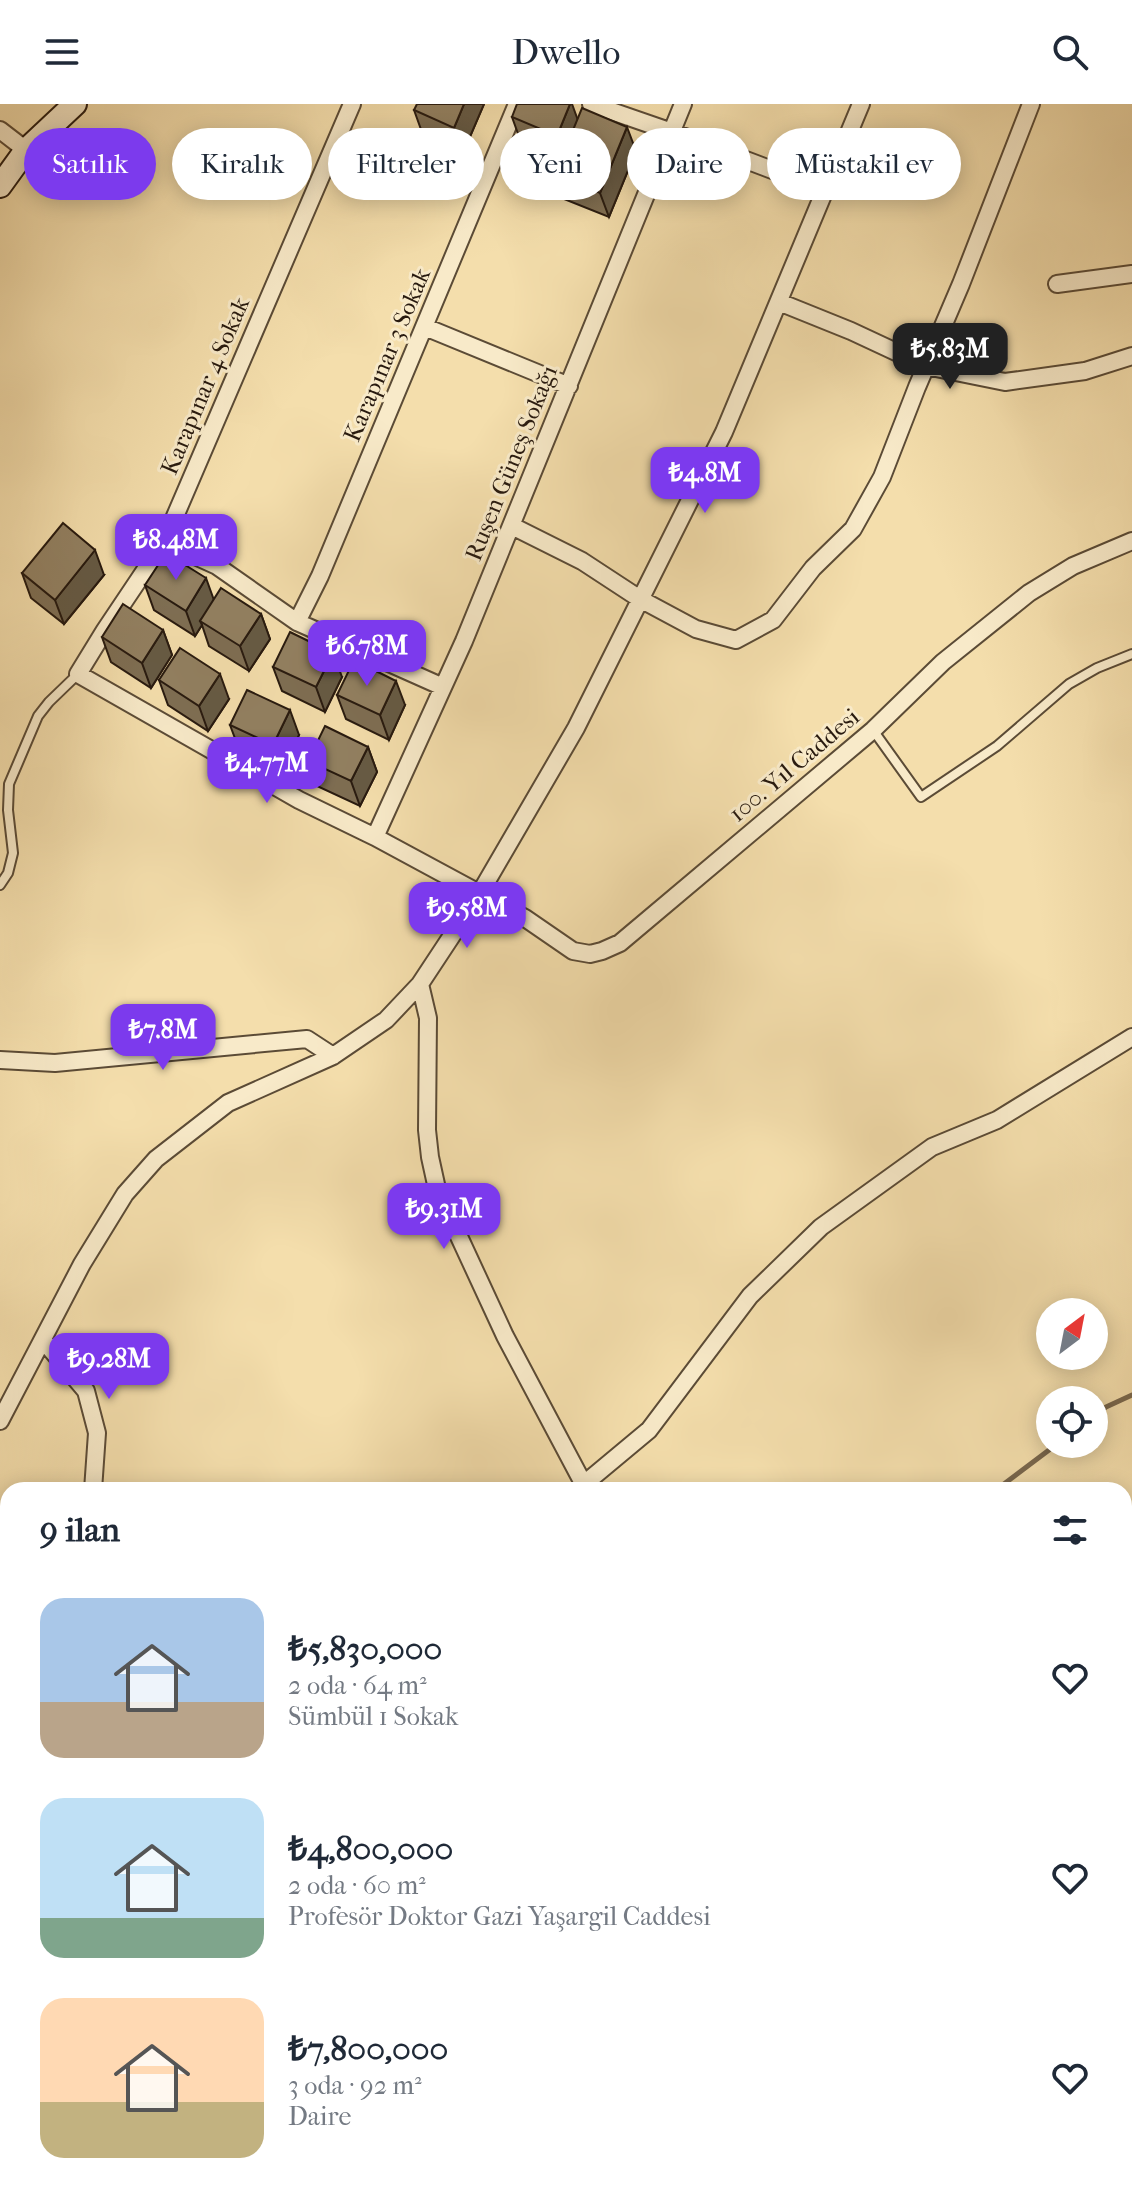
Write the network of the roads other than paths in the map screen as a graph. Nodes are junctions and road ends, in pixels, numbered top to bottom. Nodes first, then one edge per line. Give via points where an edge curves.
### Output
1 (75, 104) edge
2 (352, 104) edge
3 (517, 104) edge
4 (591, 104) edge
5 (683, 104) edge
6 (861, 104) edge
7 (1031, 104) edge
8 (49, 128) edge
9 (660, 128) edge
10 (674, 128) edge
11 (851, 128) edge
12 (1, 133) edge
13 (24, 149) edge
14 (24, 153) edge
15 (0, 186) edge
16 (644, 200) edge
17 (821, 200) edge
18 (1132, 274) edge
19 (1057, 284) dead end
20 (779, 302) junction
21 (425, 327) junction
22 (1132, 356) edge
23 (926, 366) junction
24 (569, 386) junction
25 (512, 526) junction
26 (1132, 541) edge
27 (164, 542) junction
28 (640, 599) junction
29 (297, 622) junction
30 (1132, 654) edge
31 (78, 674) junction
32 (443, 687) junction
33 (873, 730) junction
34 (375, 837) junction
35 (0, 885) edge
36 (480, 893) junction
37 (420, 984) junction
38 (1132, 1037) edge
39 (333, 1056) junction
40 (0, 1060) edge
41 (43, 1340) junction
42 (0, 1421) edge
43 (94, 1482) edge
44 (578, 1482) edge
45 (586, 1482) edge

1 - 8 main road
2 - 27 street, Karapınar 4 Sokak
3 - 21 street, Karapınar 3 Sokak
4 - 9 street
5 - 10 street, Ruşen Güneş Sokağı
6 - 11 street
7 - 23 street
12 - 13 street
14 - 15 main road
16 - 24 street, Ruşen Güneş Sokağı
17 - 20 street
18 - 19 street
20 - 23 street
20 - 28 street via 724,432
21 - 24 street
21 - 29 street, Karapınar 3 Sokak
22 - 23 street via 1085,371 1005,382
23 - 28 street via 882,477 853,529 813,568 773,620 736,640 696,629
24 - 25 street, Ruşen Güneş Sokağı
25 - 28 street via 582,561
25 - 32 street, Ruşen Güneş Sokağı
26 - 33 street, 100. Yıl Caddesi via 1073,566 1029,593 943,662
27 - 29 street via 217,566
27 - 31 street, Karapınar 4 Sokak
28 - 36 street via 576,728
29 - 32 street
30 - 33 lane via 1069,684 997,746 921,797
31 - 34 street, 100. Yıl Caddesi via 299,800
31 - 35 lane via 38,716 9,784 13,853
32 - 34 street, Ruşen Güneş Sokağı
33 - 36 street, 100. Yıl Caddesi via 620,943 602,951 573,951
34 - 36 street, 100. Yıl Caddesi
36 - 37 street
37 - 39 street via 386,1020
37 - 44 street via 428,1018 427,1130 437,1189
38 - 45 street via 997,1120 932,1147 821,1227 750,1296 649,1430
39 - 40 street via 307,1039 55,1063
39 - 41 street via 228,1103 156,1159 125,1194
41 - 42 street
41 - 43 street via 86,1391 97,1433

